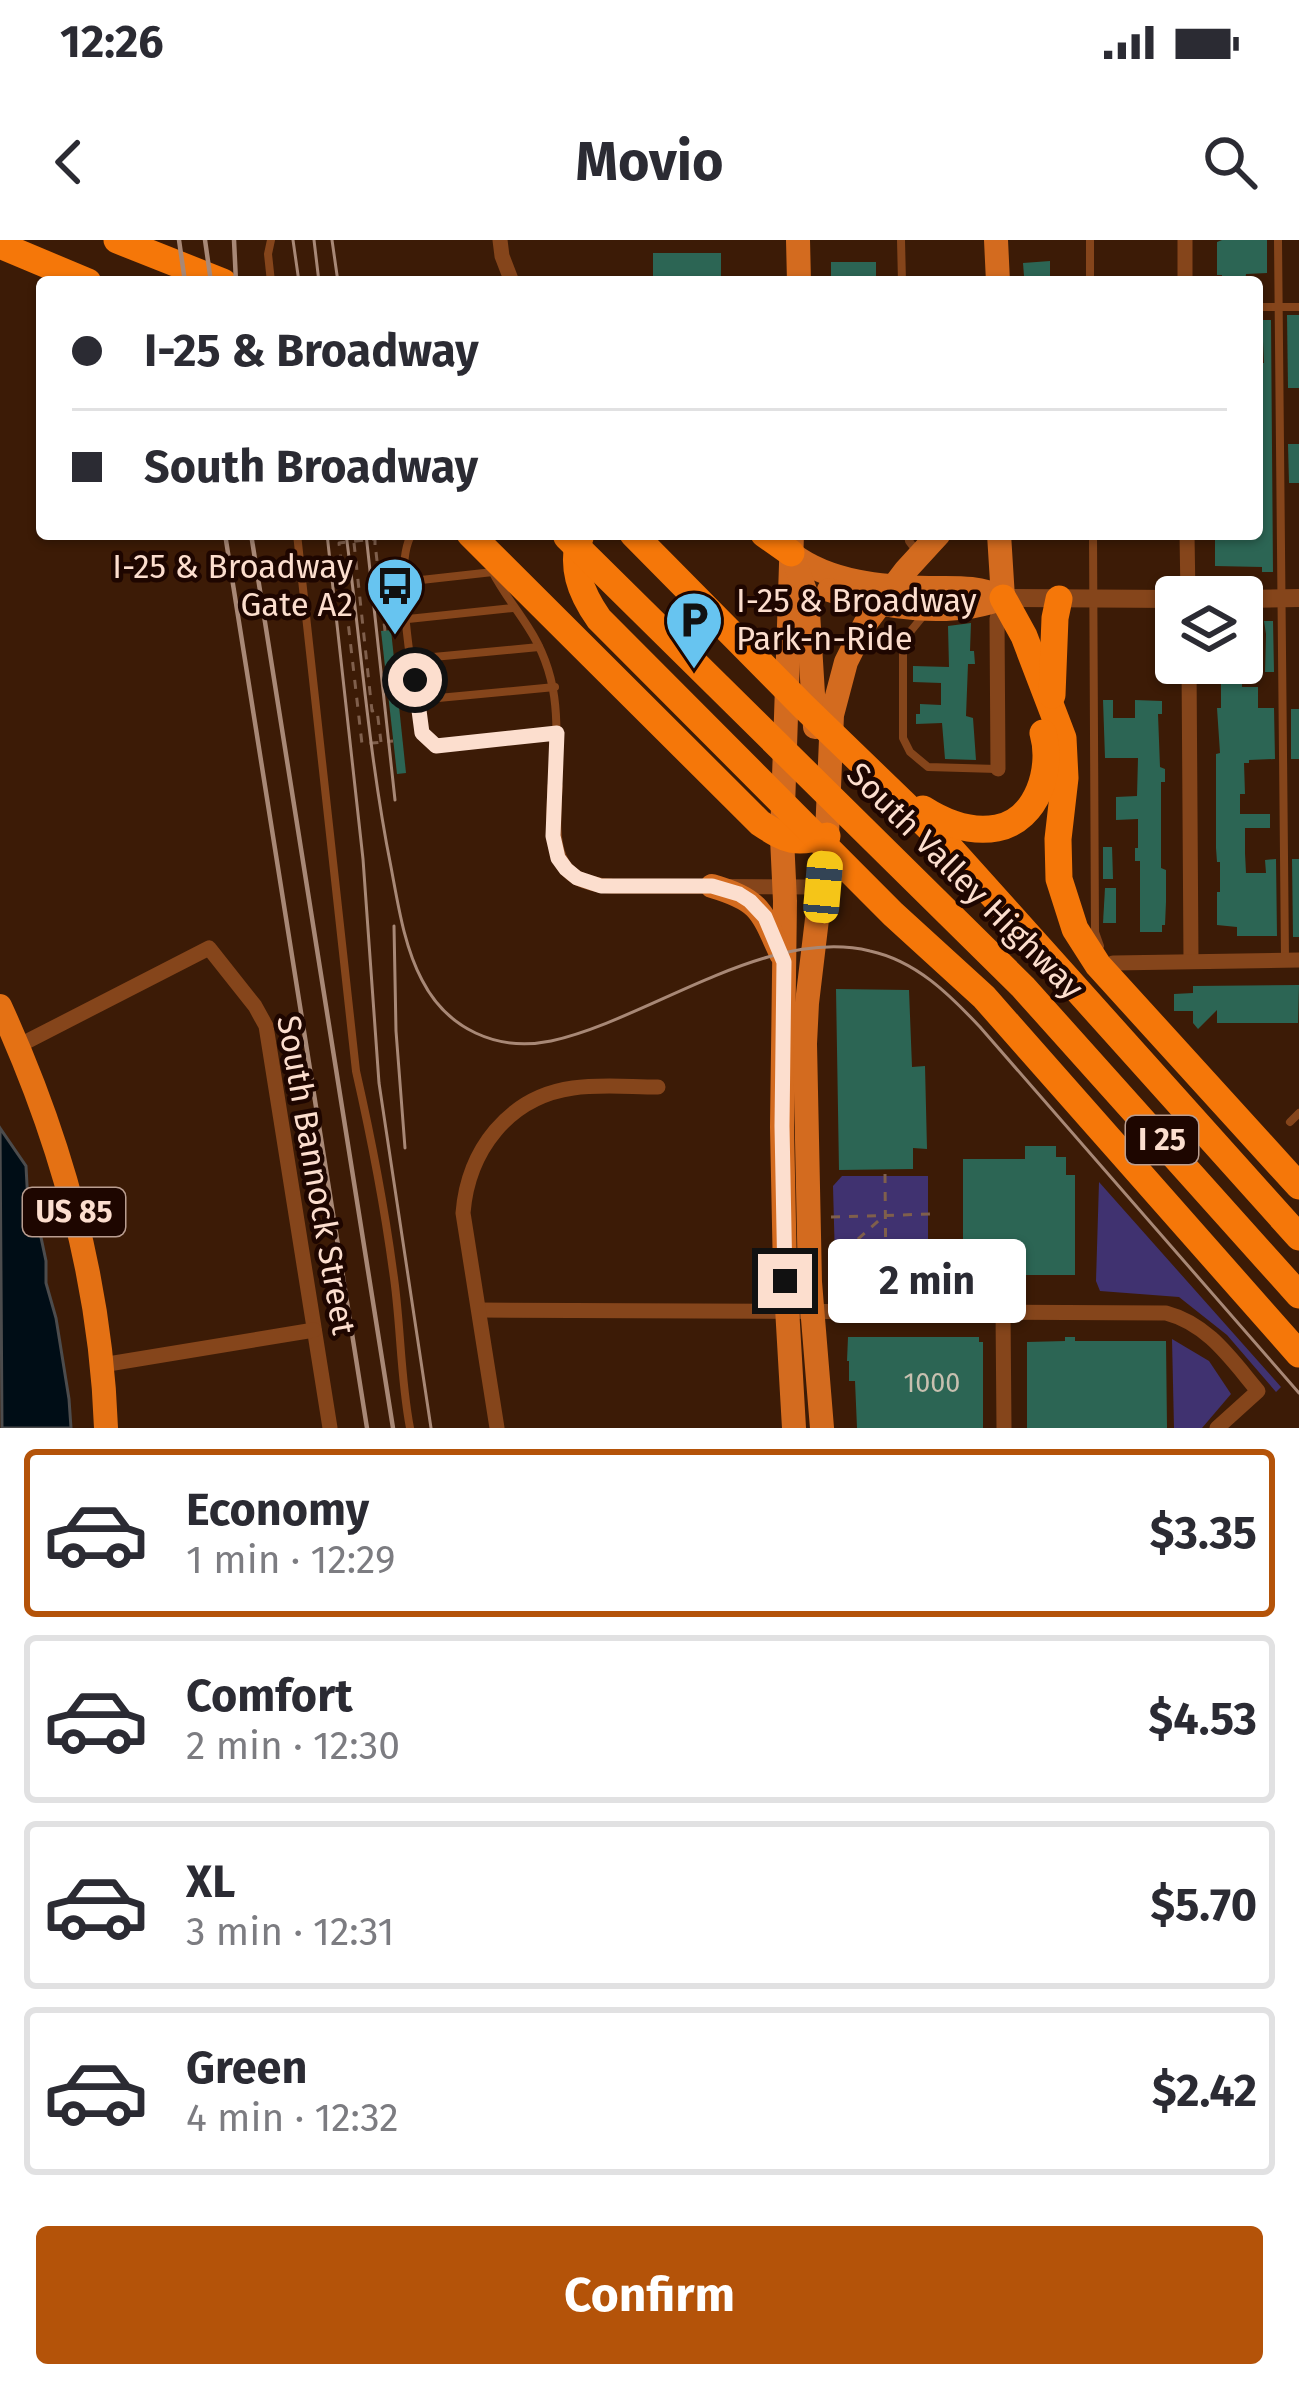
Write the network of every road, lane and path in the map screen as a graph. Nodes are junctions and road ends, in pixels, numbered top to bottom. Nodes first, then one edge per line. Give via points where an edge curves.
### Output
1 (117, 240) edge
2 (272, 240) edge
3 (500, 240) edge
4 (798, 240) edge
5 (901, 240) edge
6 (996, 240) edge
7 (1090, 240) edge
8 (1185, 240) edge
9 (1278, 240) edge
10 (0, 250) edge
11 (72, 276) edge
12 (208, 276) edge
13 (270, 276) edge
14 (510, 276) edge
15 (799, 276) edge
16 (902, 276) edge
17 (998, 276) edge
18 (1090, 276) edge
19 (1185, 276) edge
20 (1263, 307) edge
21 (1278, 307) junction
22 (1299, 307) edge
23 (298, 540) edge
24 (364, 540) edge
25 (375, 540) edge
26 (409, 540) edge
27 (476, 540) edge
28 (486, 540) edge
29 (569, 540) edge
30 (580, 540) edge
31 (639, 540) edge
32 (999, 540) edge
33 (1093, 540) edge
34 (1187, 540) edge
35 (353, 541) junction
36 (375, 545) dead end
37 (914, 545) edge
38 (796, 550) edge
39 (376, 552) dead end
40 (493, 572) junction
41 (1188, 576) edge
42 (403, 582) junction
43 (887, 596) junction
44 (1003, 598) junction
45 (1290, 598) edge
46 (1059, 599) junction
47 (1093, 599) junction
48 (1155, 599) edge
49 (930, 607) junction
50 (514, 608) junction
51 (408, 619) junction
52 (385, 631) dead end
53 (539, 646) junction
54 (412, 659) junction
55 (1189, 684) edge
56 (555, 687) junction
57 (417, 700) junction
58 (1052, 711) junction
59 (557, 733) junction
60 (393, 741) dead end
61 (381, 742) junction
62 (998, 770) joint
63 (872, 771) junction
64 (829, 781) junction
65 (555, 786) joint
66 (827, 836) junction
67 (782, 838) junction
68 (898, 866) junction
69 (712, 886) junction
70 (784, 887) junction
71 (823, 887) junction
72 (1292, 960) edge
73 (784, 962) junction
74 (1192, 962) junction
75 (1114, 963) joint
76 (0, 1006) edge
77 (18, 1046) junction
78 (658, 1088) dead end
79 (1299, 1113) edge
80 (1290, 1122) dead end
81 (885, 1174) dead end
82 (1299, 1186) edge
83 (886, 1214) junction
84 (933, 1214) dead end
85 (831, 1217) dead end
86 (1299, 1237) edge
87 (831, 1263) dead end
88 (886, 1287) dead end
89 (1299, 1295) edge
90 (1248, 1297) junction
91 (479, 1310) junction
92 (800, 1310) junction
93 (1003, 1310) junction
94 (314, 1330) junction
95 (1299, 1354) edge
96 (102, 1365) junction
97 (106, 1428) edge
98 (330, 1428) edge
99 (410, 1428) edge
100 (497, 1428) edge
101 (794, 1428) edge
102 (822, 1428) edge
103 (1004, 1428) edge
104 (1217, 1428) edge

1 - 12 highway
2 - 13 lane
3 - 14 street
4 - 15 main road
5 - 16 lane
6 - 17 main road
7 - 18 lane
8 - 19 street
9 - 21 lane
10 - 11 highway
20 - 21 lane
21 - 22 lane
21 - 45 lane
23 - 99 lane via 356,1071 394,1275
24 - 35 path
25 - 36 path
26 - 42 lane
27 - 67 highway
28 - 40 lane
29 - 68 highway, South Valley Highway / I 25
30 - 90 highway via 574,565 599,619 984,997
31 - 63 highway, South Valley Highway / I 25
32 - 44 main road
33 - 47 lane
34 - 41 street
35 - 61 path
35 - 61 path via 339,543 362,744
37 - 43 main road
38 - 43 main road via 824,588
38 - 64 main road via 807,596 816,746
38 - 67 main road
39 - 52 path
40 - 42 lane
40 - 50 lane
42 - 51 lane
43 - 44 main road via 975,588
43 - 49 main road
43 - 64 main road via 837,687
44 - 46 street
44 - 49 main road
44 - 58 highway
44 - 62 street
44 - 63 highway via 1047,759 1030,804 1007,825 980,830 934,816
45 - 72 lane
46 - 47 street
46 - 58 highway
47 - 48 street
47 - 75 lane via 1095,932
49 - 62 lane via 903,650 905,745 928,766
50 - 51 lane
50 - 53 lane
51 - 54 lane
53 - 54 lane
53 - 56 lane
54 - 57 lane
55 - 74 street
56 - 57 lane
56 - 59 lane
57 - 59 lane via 422,733 436,746
58 - 82 highway via 1065,761 1059,878 1076,929 1098,964
59 - 65 lane
60 - 61 path
63 - 86 highway, South Valley Highway / I 25 via 1037,942
64 - 66 main road
65 - 69 street via 554,847 577,878 601,886
66 - 67 highway
66 - 71 main road
67 - 70 main road
68 - 89 highway, South Valley Highway / I 25 via 1077,1044
68 - 90 highway via 1069,1064
69 - 70 street
69 - 73 main road via 757,908
70 - 71 street
70 - 73 main road
71 - 92 main road via 805,1044
72 - 74 street
73 - 92 main road via 782,1172
74 - 75 street
76 - 77 highway, US 85
77 - 94 street, South Bannock Street via 208,948 266,1026
77 - 96 highway, US 85 via 69,1192
78 - 91 street via 554,1092 517,1110 488,1138 463,1214
79 - 80 lane
81 - 83 path
83 - 84 path
83 - 85 path
83 - 87 path
83 - 88 path
90 - 95 highway
91 - 92 street
91 - 100 street
92 - 93 street
92 - 101 main road
92 - 102 main road
93 - 103 street
93 - 104 street via 1181,1317 1206,1332 1258,1391
94 - 96 street
94 - 98 street, South Bannock Street
96 - 97 highway, US 85

